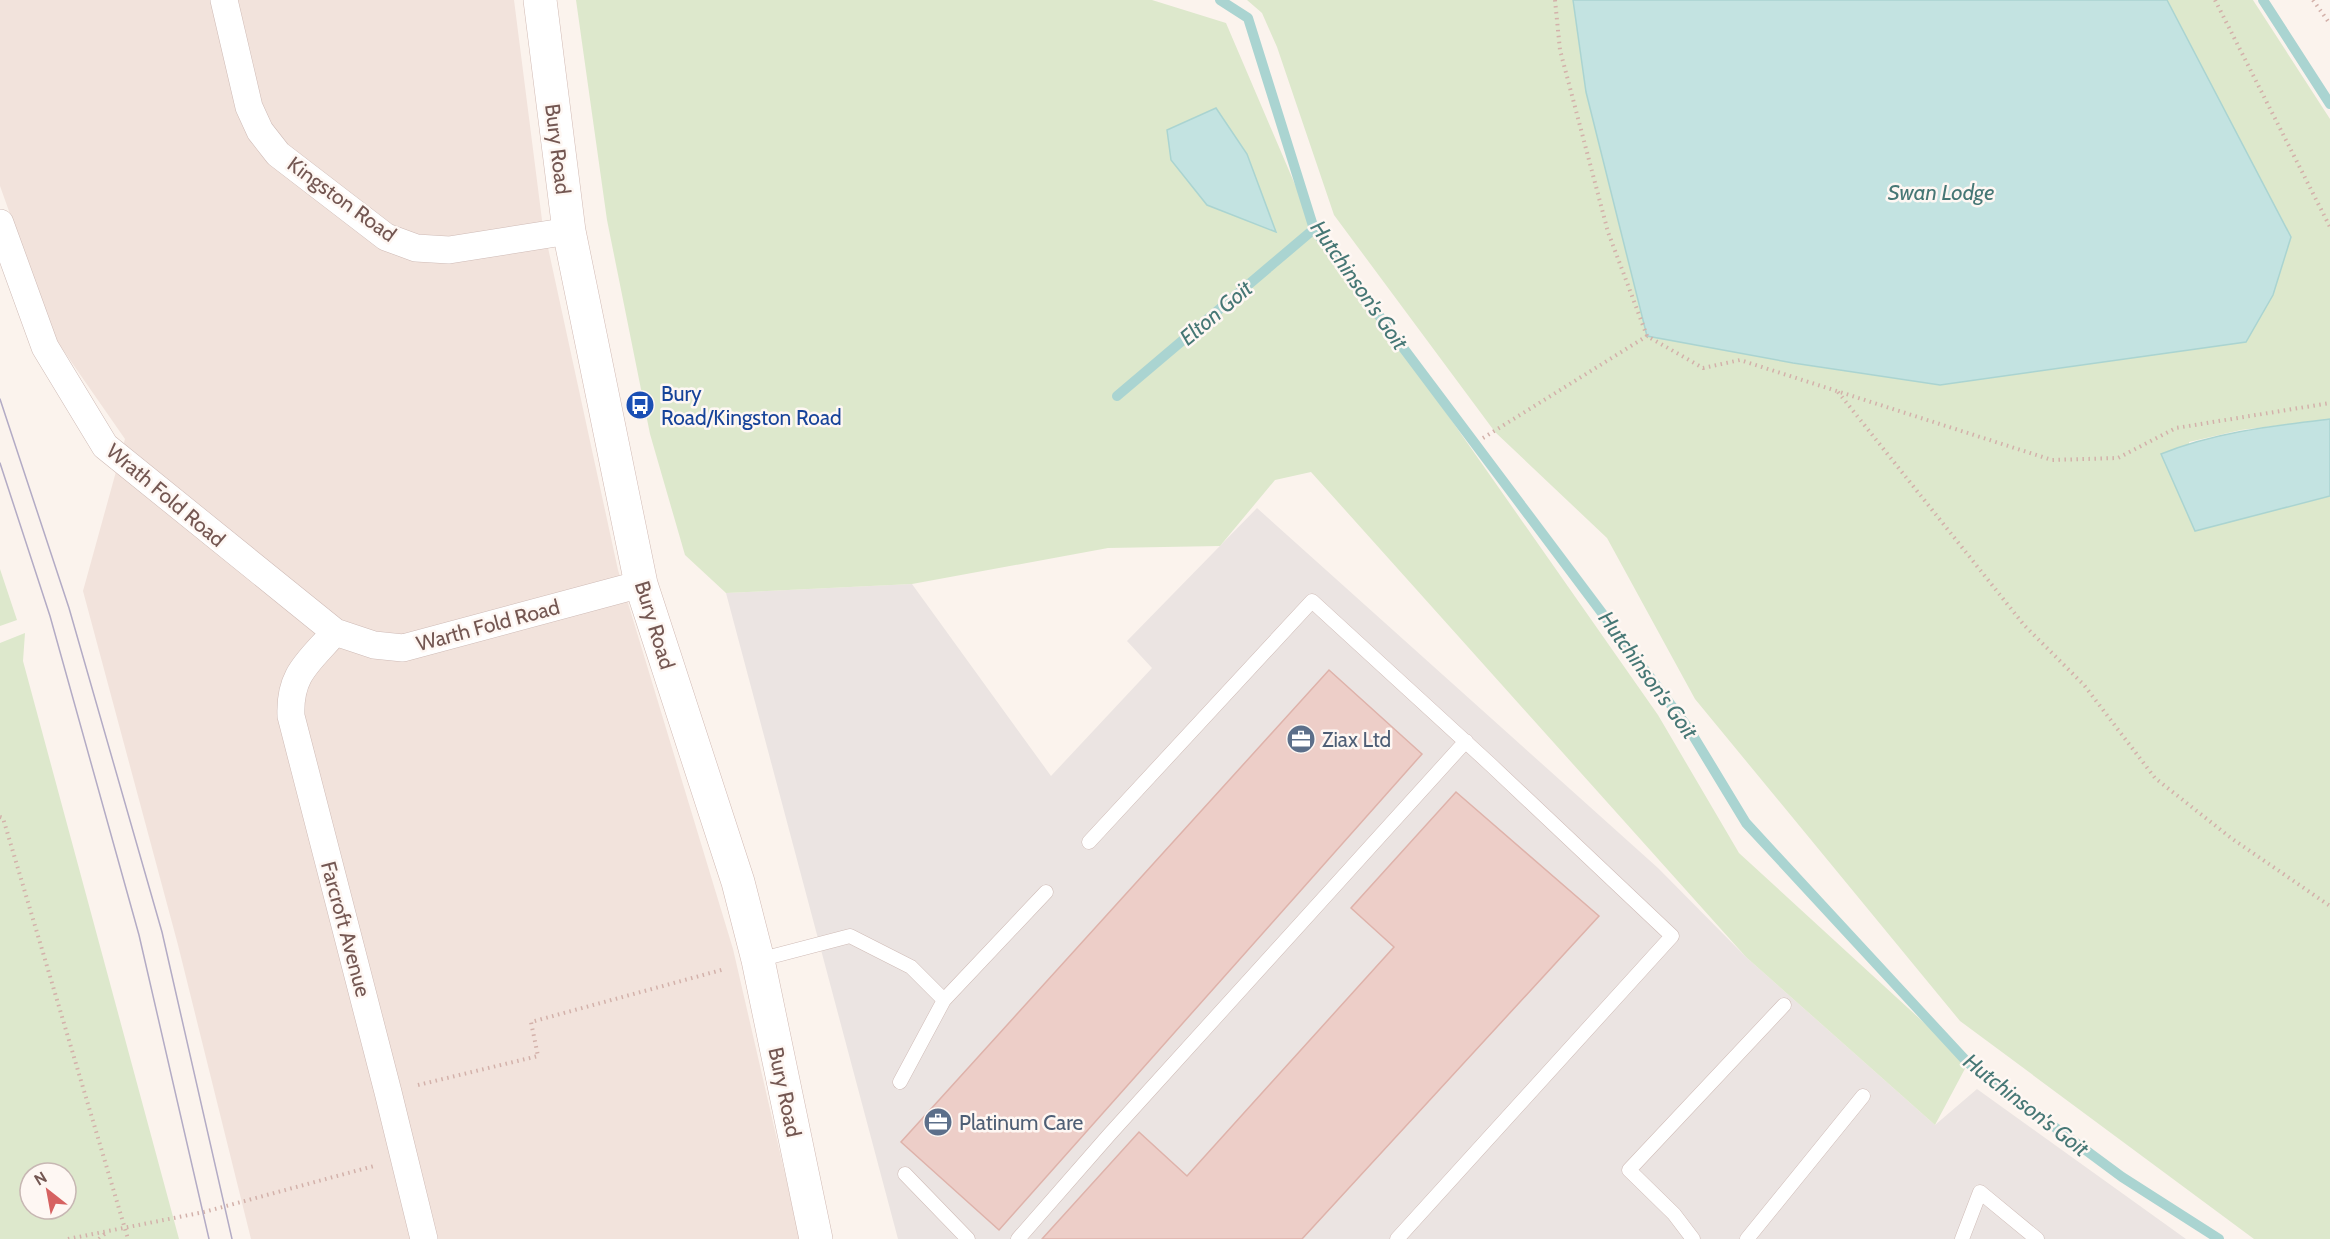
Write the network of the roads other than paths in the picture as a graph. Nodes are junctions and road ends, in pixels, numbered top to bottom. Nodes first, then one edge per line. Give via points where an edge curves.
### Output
1 (224, 0) edge
2 (540, 0) edge
3 (0, 223) edge
4 (569, 231) junction
5 (641, 584) junction
6 (335, 632) junction
7 (1466, 741) junction
8 (1089, 842) dead end
9 (1046, 892) dead end
10 (758, 960) junction
11 (944, 1000) junction
12 (1784, 1005) dead end
13 (900, 1082) dead end
14 (1863, 1096) dead end
15 (905, 1174) dead end
16 (424, 1239) edge
17 (816, 1239) edge
18 (968, 1239) edge
19 (1018, 1239) edge
20 (1397, 1239) edge
21 (1693, 1239) edge
22 (1747, 1239) edge
23 (1962, 1239) edge
24 (2037, 1239) edge

1 - 4 street, Kingston Road via 249,107 260,131 278,154 386,237 416,248 449,250
2 - 4 street, Bury Road
3 - 6 street, Wrath Fold Road via 45,347 105,446
4 - 5 street, Bury Road
5 - 6 street, Warth Fold Road via 404,648 374,645
5 - 10 street, Bury Road via 738,882
6 - 16 street, Farcroft Avenue via 293,684 291,716
7 - 8 lane via 1312,601
7 - 19 lane
7 - 20 lane via 1672,936
9 - 11 lane
10 - 11 lane via 850,936 911,967
10 - 17 street, Bury Road
11 - 13 lane
12 - 21 lane via 1629,1170 1674,1214
14 - 22 lane
15 - 18 lane
23 - 24 lane via 1980,1192

